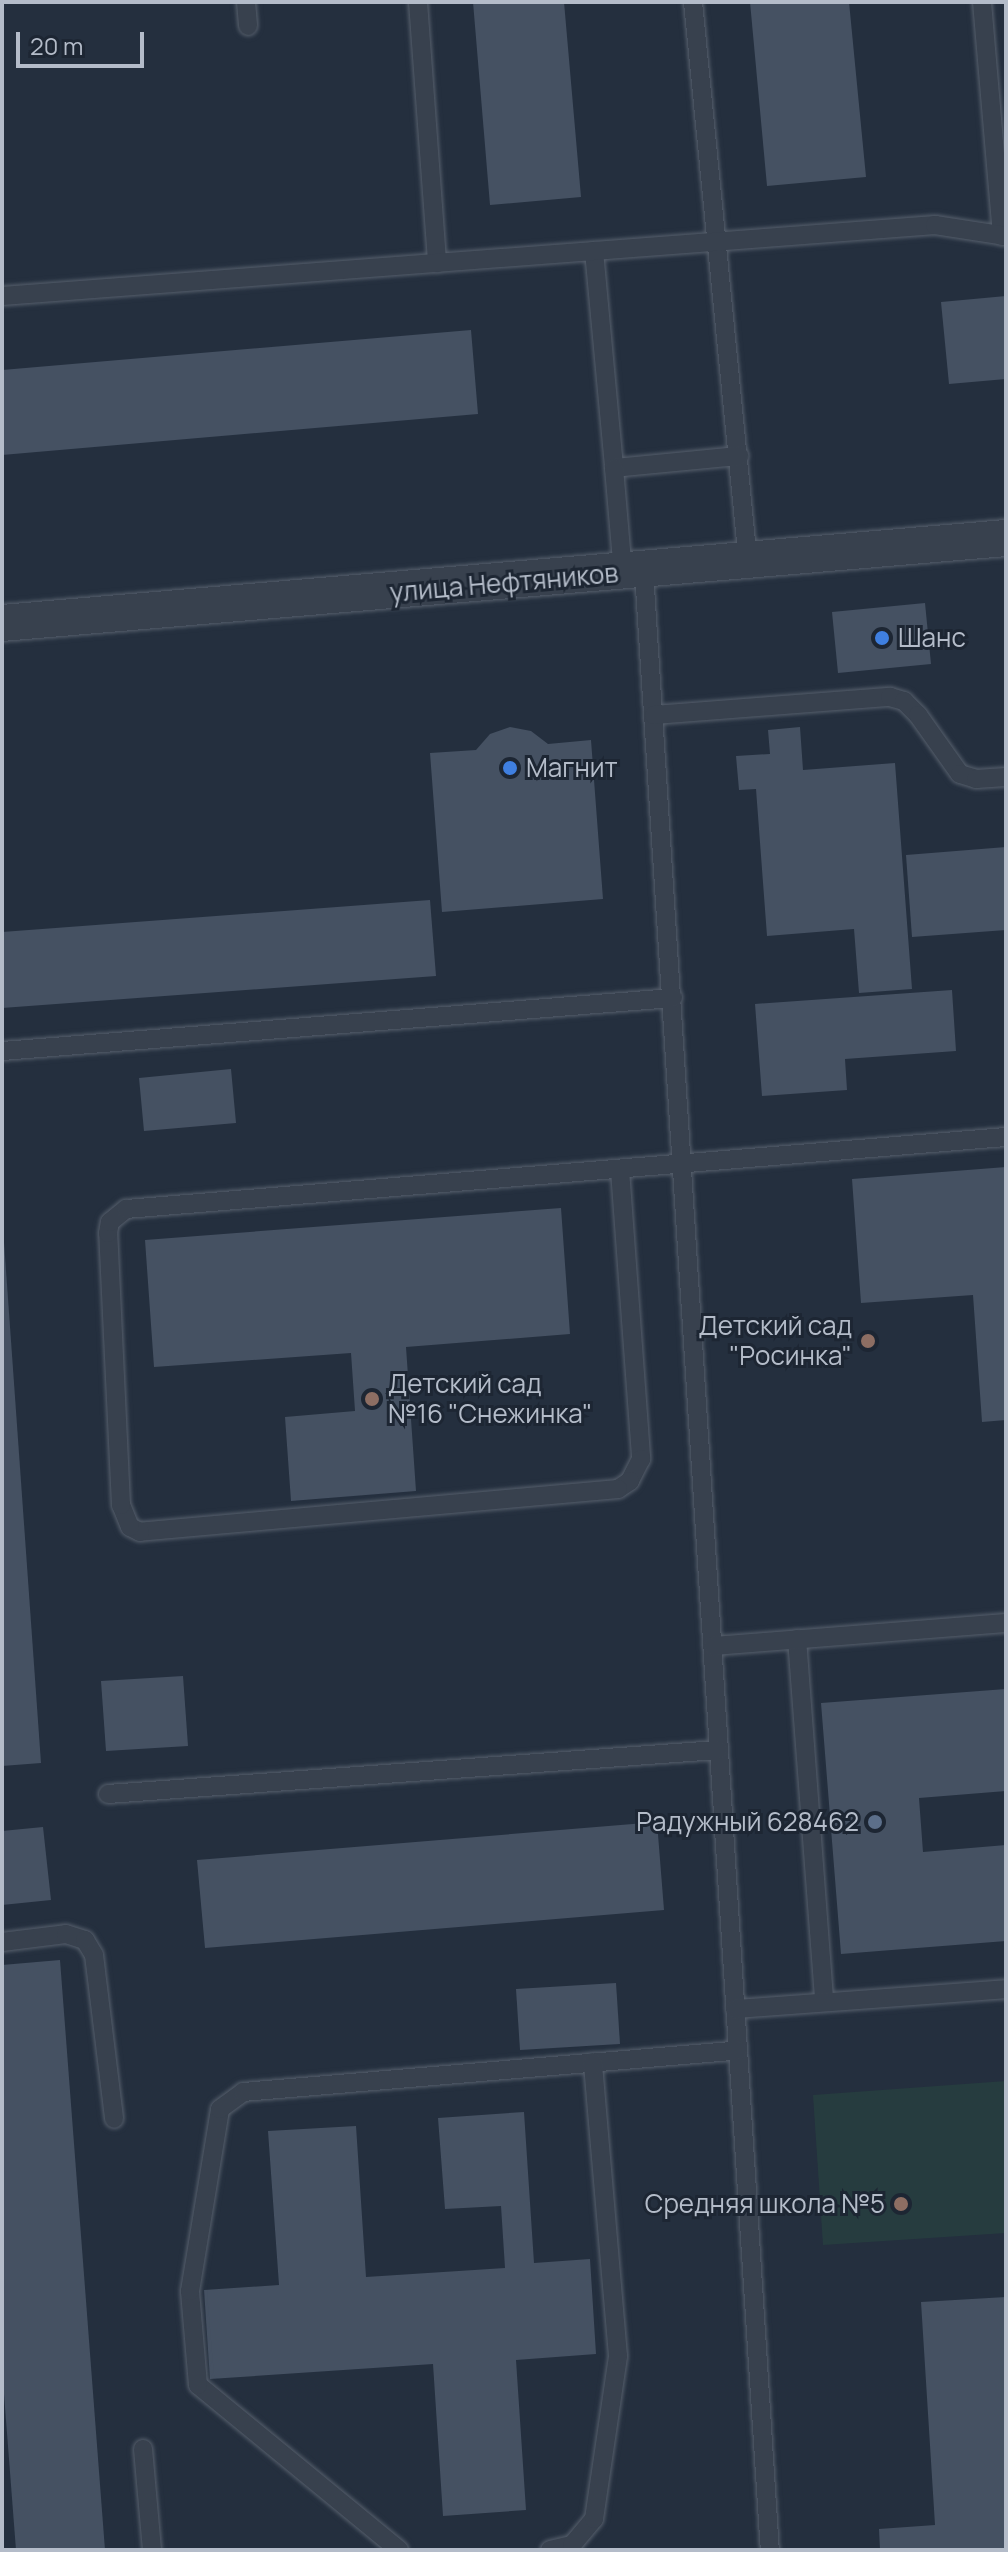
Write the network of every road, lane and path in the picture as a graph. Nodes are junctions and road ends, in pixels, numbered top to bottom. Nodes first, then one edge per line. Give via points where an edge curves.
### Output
1 (246, 2) edge
2 (418, 2) edge
3 (693, 2) edge
4 (982, 2) edge
5 (248, 26) dead end
6 (1004, 236) edge
7 (716, 242) junction
8 (594, 251) junction
9 (437, 263) junction
10 (2, 296) edge
11 (739, 456) junction
12 (614, 468) junction
13 (1006, 538) edge
14 (748, 562) junction
15 (634, 573) junction
16 (2, 623) edge
17 (654, 715) junction
18 (1006, 777) edge
19 (673, 998) junction
20 (2, 1051) edge
21 (1006, 1137) edge
22 (682, 1165) junction
23 (620, 1170) junction
24 (1006, 1623) edge
25 (797, 1639) junction
26 (713, 1646) junction
27 (718, 1750) junction
28 (108, 1794) dead end
29 (2, 1942) edge
30 (1006, 1989) edge
31 (824, 2002) junction
32 (735, 2009) junction
33 (738, 2050) junction
34 (593, 2062) junction
35 (114, 2119) dead end
36 (143, 2449) dead end
37 (152, 2550) edge
38 (399, 2550) edge
39 (550, 2550) edge
40 (770, 2550) edge

1 - 5 lane
2 - 9 lane
3 - 7 lane
4 - 6 lane
6 - 7 lane via 935,225
7 - 8 lane
7 - 11 lane
8 - 9 lane
8 - 12 lane
9 - 10 lane
11 - 12 lane
11 - 14 lane
12 - 15 lane
13 - 14 street, улица Нефтяников
14 - 15 street, улица Нефтяников
15 - 16 street, улица Нефтяников
15 - 17 lane
17 - 18 lane via 890,697 904,701 918,715 960,774
17 - 19 lane
19 - 20 lane
19 - 22 lane
21 - 22 lane
22 - 23 lane
22 - 26 lane
23 - 23 lane via 641,1459 630,1481 602,1491 140,1532 130,1527 121,1505 108,1233 117,1214
24 - 25 lane
25 - 26 lane
25 - 31 lane
26 - 27 lane
27 - 28 lane
27 - 32 lane
29 - 35 lane via 66,1934 85,1940 94,1955
30 - 31 lane
31 - 32 lane
32 - 33 lane
33 - 34 lane
33 - 40 lane
34 - 38 lane via 243,2092 226,2102 217,2117 190,2291 198,2385
34 - 39 lane via 620,2334 594,2519 580,2539
36 - 37 lane

